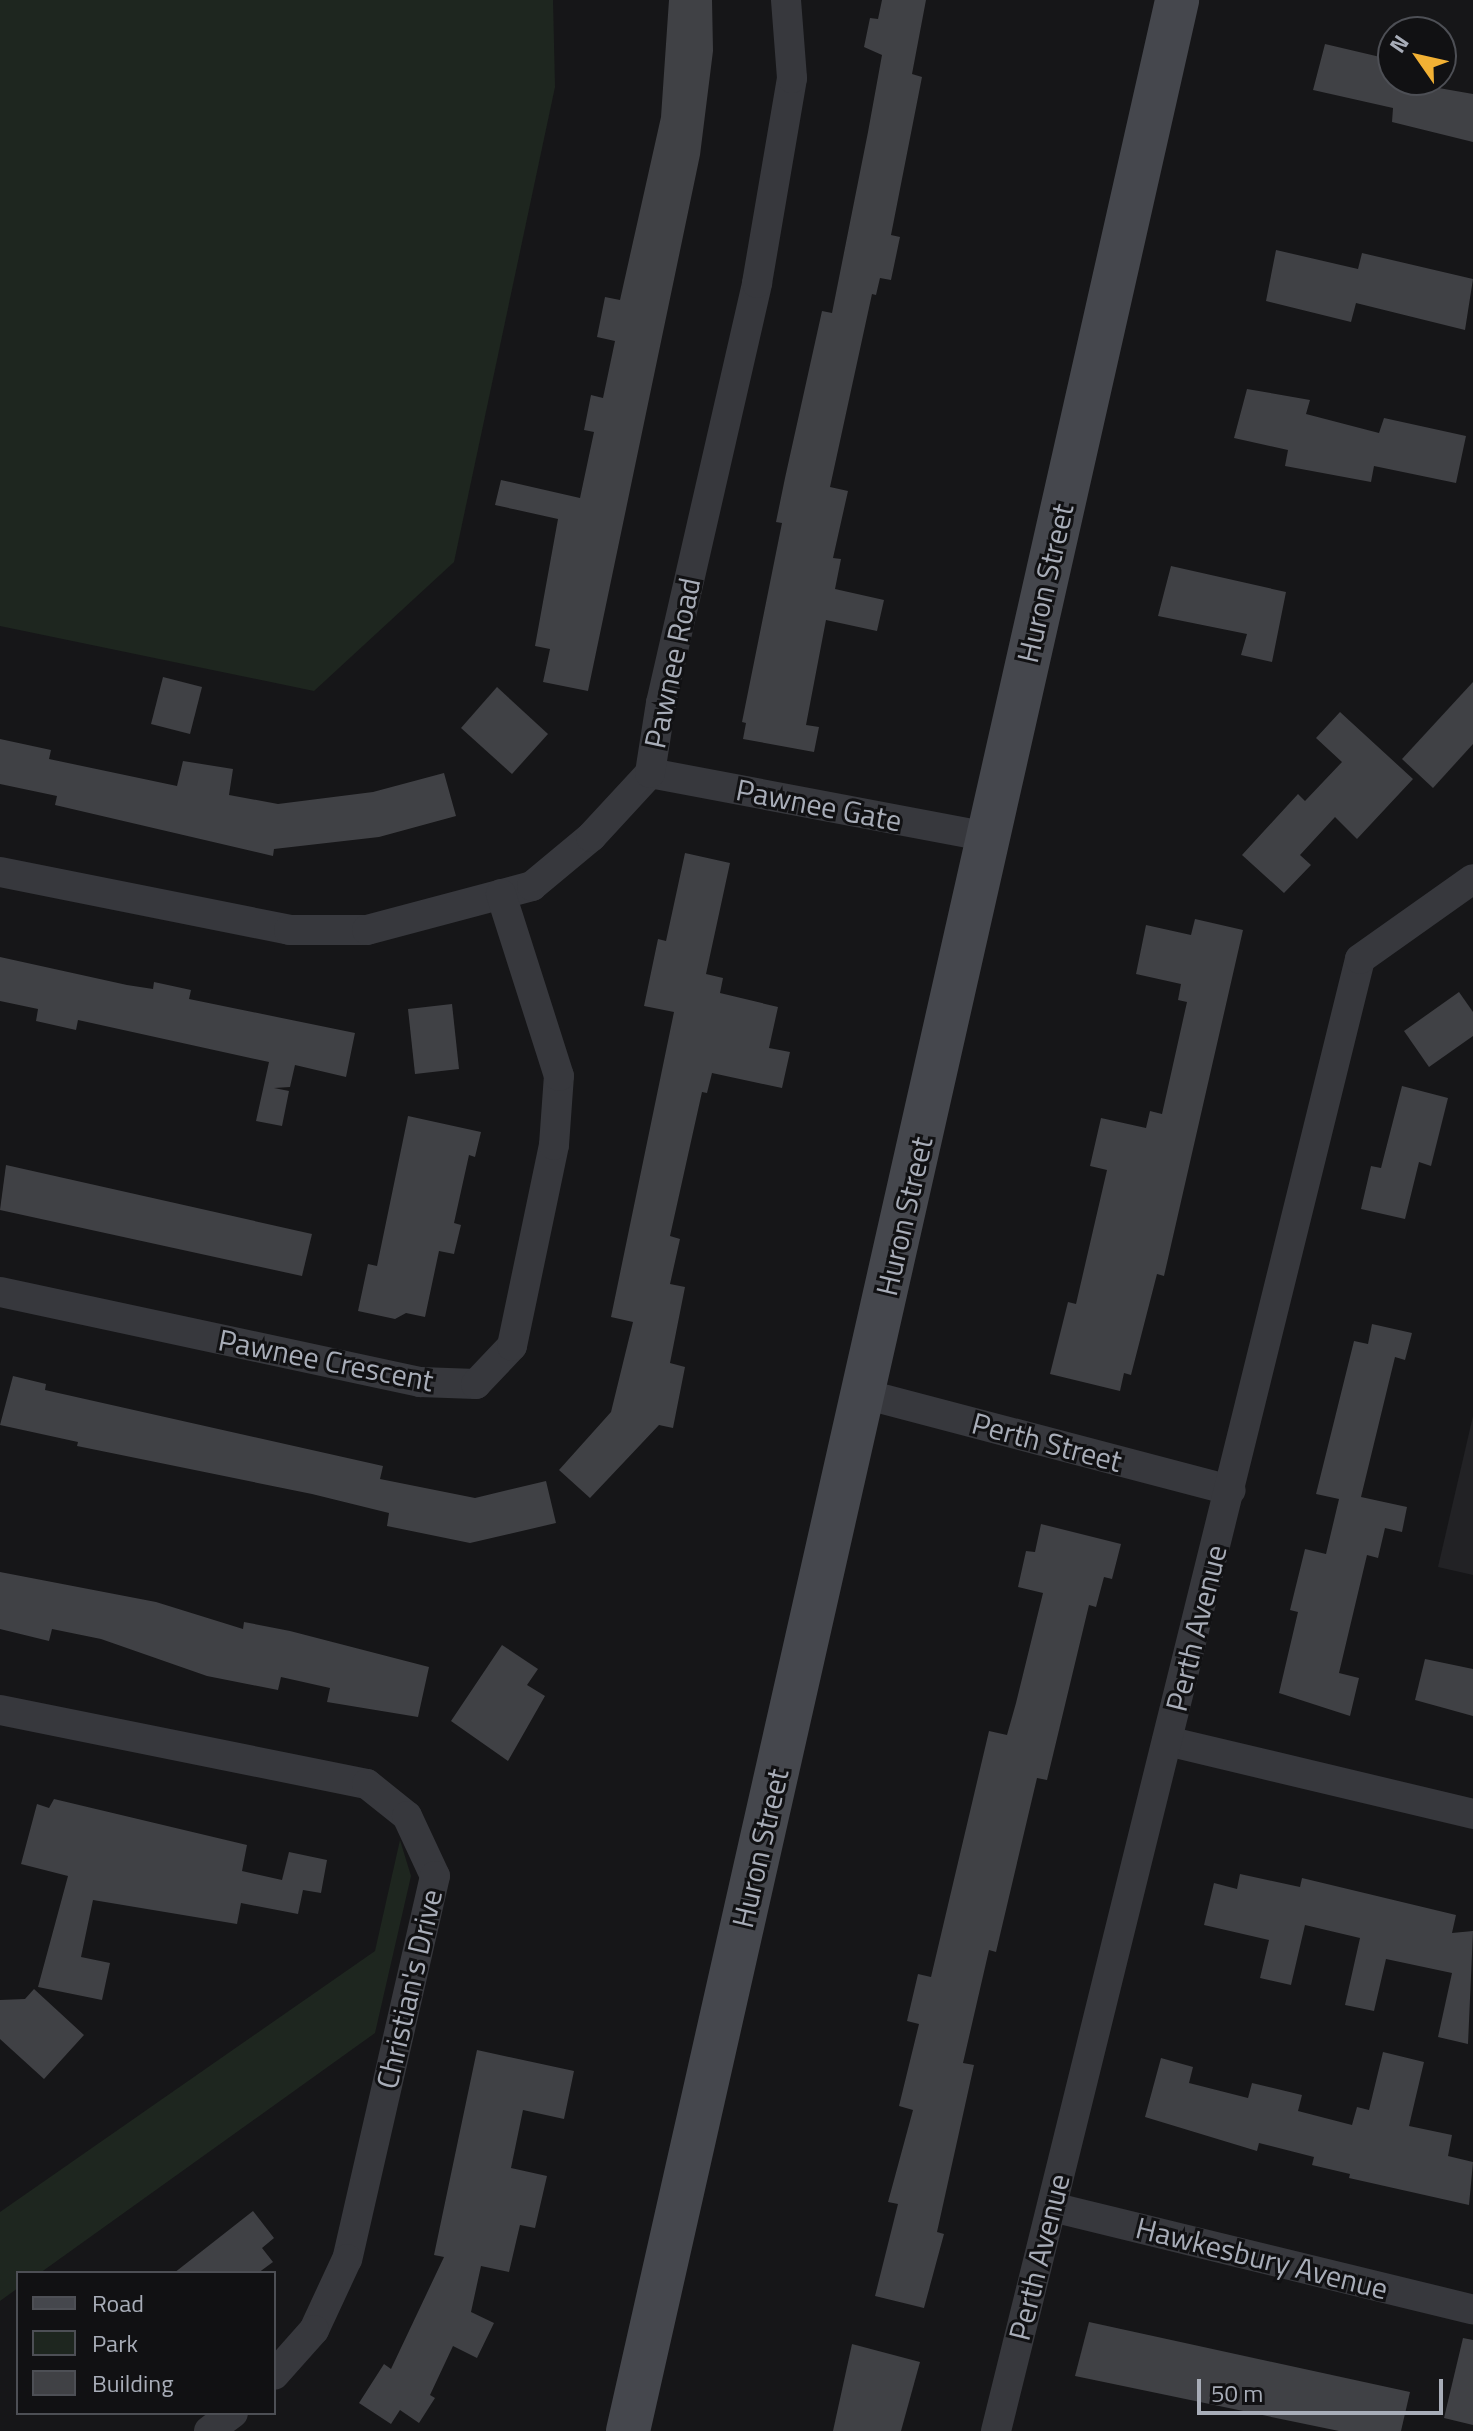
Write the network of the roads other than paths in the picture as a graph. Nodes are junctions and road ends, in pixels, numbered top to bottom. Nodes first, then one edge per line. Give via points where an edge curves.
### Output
1 (786, 0) edge
2 (1177, 0) edge
3 (650, 773) junction
4 (988, 837) junction
5 (0, 872) edge
6 (1473, 879) edge
7 (501, 894) junction
8 (0, 1292) edge
9 (864, 1394) junction
10 (1231, 1490) junction
11 (0, 1710) edge
12 (1167, 1741) junction
13 (1473, 1814) edge
14 (1052, 2207) junction
15 (1473, 2310) edge
16 (276, 2373) edge
17 (230, 2415) edge
18 (209, 2431) edge
19 (628, 2431) edge
20 (996, 2431) edge

1 - 3 street, Pawnee Road via 792,78 759,269 661,703
2 - 4 main road, Huron Street
3 - 4 street, Pawnee Gate
3 - 7 street, Pawnee Road via 591,837 532,886
4 - 9 main road, Huron Street
5 - 7 street, Pawnee Road via 289,930 367,930
6 - 10 street, Perth Avenue via 1360,959
7 - 8 street, Pawnee Crescent via 559,1076 554,1145 512,1346 476,1384 420,1382
9 - 10 street, Perth Street
9 - 19 main road, Huron Street
10 - 12 street, Perth Avenue
11 - 16 street, Christian's Drive via 367,1784 407,1816 435,1876 347,2259 314,2330
12 - 13 street
12 - 14 street, Perth Avenue
14 - 15 street, Hawkesbury Avenue
14 - 20 street, Perth Avenue
17 - 18 street

